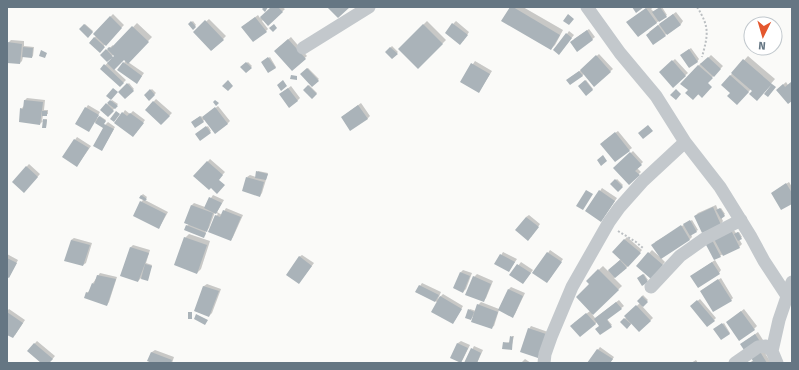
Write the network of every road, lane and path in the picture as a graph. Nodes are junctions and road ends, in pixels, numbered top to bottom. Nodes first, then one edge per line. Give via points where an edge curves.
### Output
1 (369, 7) edge
2 (587, 7) edge
3 (697, 7) edge
4 (303, 48) dead end
5 (702, 57) dead end
6 (686, 142) junction
7 (741, 220) junction
8 (609, 222) junction
9 (644, 250) dead end
10 (792, 282) edge
11 (651, 287) dead end
12 (790, 297) edge
13 (774, 357) edge
14 (544, 363) edge
15 (735, 363) edge

1 - 4 street
2 - 6 street via 620,53 656,96
3 - 5 path via 705,19 707,29
6 - 7 street
6 - 8 street via 643,181
7 - 11 street via 704,239 680,256
7 - 12 street via 764,261
8 - 9 path
8 - 14 street via 572,287 551,337
10 - 12 street
12 - 13 street
13 - 15 street via 766,346 758,347

